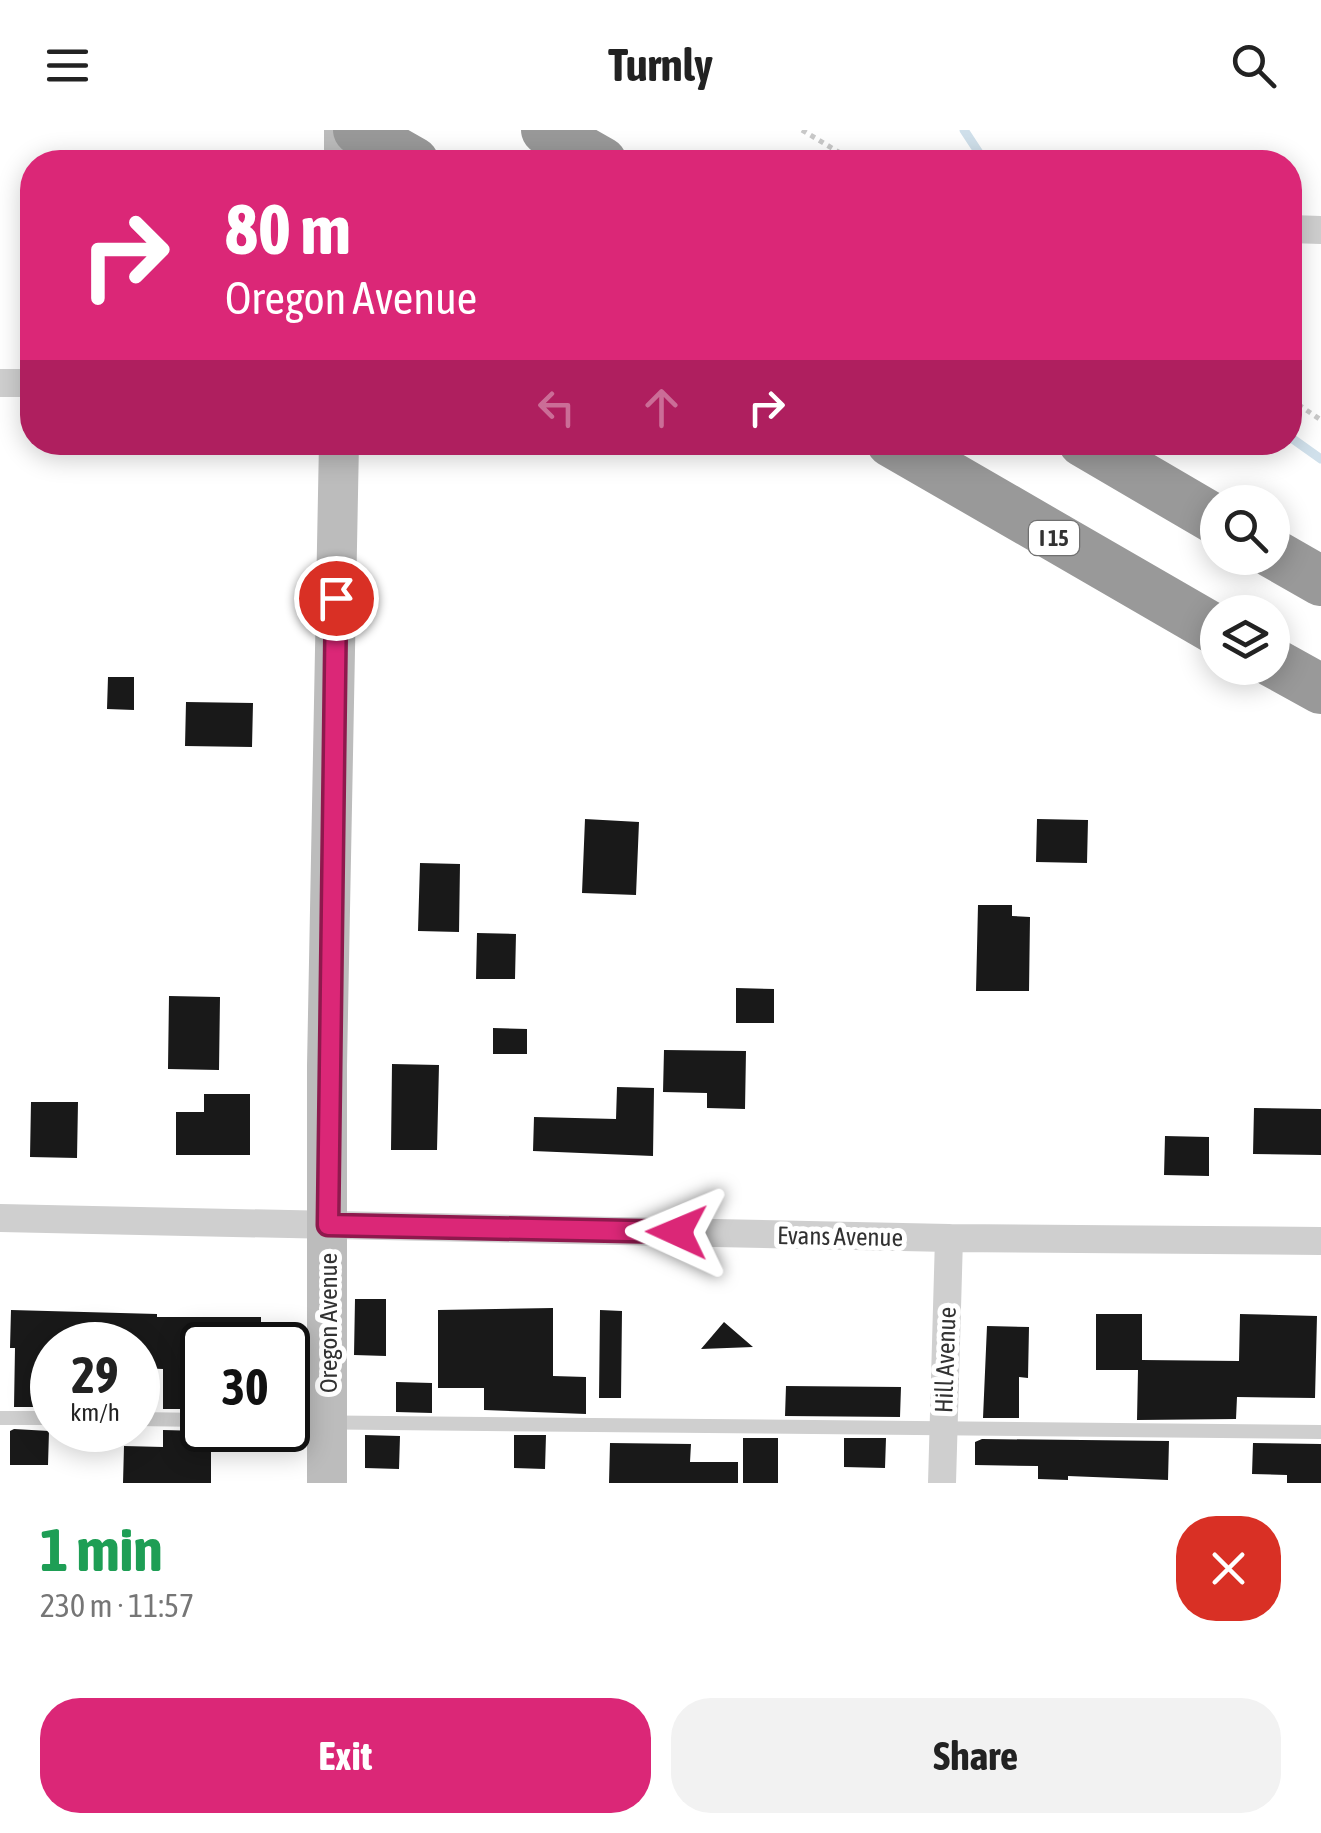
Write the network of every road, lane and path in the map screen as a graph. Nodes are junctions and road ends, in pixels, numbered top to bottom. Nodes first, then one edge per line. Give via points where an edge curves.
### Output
1 (358, 130) edge
2 (546, 130) edge
3 (802, 130) edge
4 (393, 150) edge
5 (581, 150) edge
6 (835, 150) edge
7 (338, 455) edge
8 (913, 455) edge
9 (1106, 455) edge
10 (1200, 510) edge
11 (1290, 563) edge
12 (1321, 581) edge
13 (1200, 621) edge
14 (1290, 672) edge
15 (1321, 689) edge
16 (0, 1218) edge
17 (328, 1225) junction
18 (949, 1238) junction
19 (1321, 1241) edge
20 (0, 1418) edge
21 (30, 1418) edge
22 (310, 1422) edge
23 (328, 1422) junction
24 (943, 1430) junction
25 (1321, 1432) edge
26 (328, 1483) edge
27 (942, 1483) edge

1 - 4 highway
2 - 5 highway
3 - 6 path
7 - 17 street, Oregon Avenue
8 - 13 highway, I 15
9 - 10 highway
11 - 12 highway
14 - 15 highway
16 - 17 street, Evans Avenue
17 - 18 street, Evans Avenue
17 - 23 street, Oregon Avenue
18 - 19 street, Evans Avenue
18 - 24 street, Hill Avenue
20 - 21 lane
22 - 23 lane
23 - 24 lane
23 - 26 street, Oregon Avenue
24 - 25 lane
24 - 27 street, Hill Avenue

